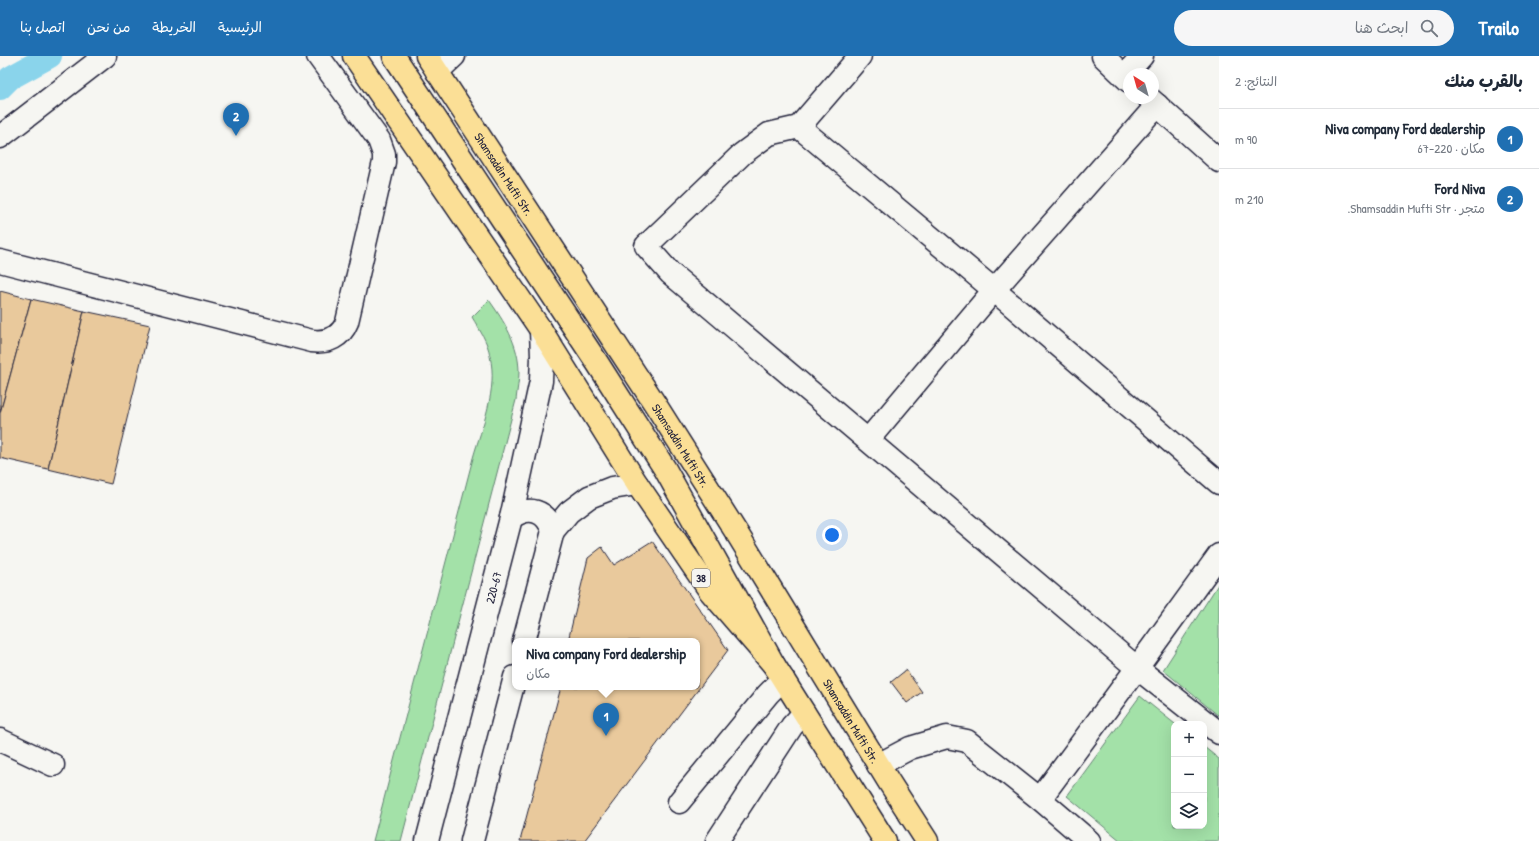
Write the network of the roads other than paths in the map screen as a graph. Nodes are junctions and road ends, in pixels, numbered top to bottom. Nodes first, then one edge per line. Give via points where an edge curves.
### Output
1 (105, 56) edge
2 (318, 56) edge
3 (354, 56) edge
4 (394, 56) edge
5 (454, 56) edge
6 (860, 56) edge
7 (1103, 56) edge
8 (1142, 56) edge
9 (432, 64) edge
10 (1133, 68) edge
11 (1123, 75) edge
12 (1151, 104) edge
13 (1155, 104) edge
14 (799, 127) junction
15 (0, 138) edge
16 (1219, 161) edge
17 (0, 261) edge
18 (994, 290) junction
19 (541, 330) junction
20 (868, 440) junction
21 (1219, 483) edge
22 (637, 484) junction
23 (510, 518) junction
24 (553, 531) junction
25 (1219, 555) edge
26 (525, 638) edge
27 (1138, 668) junction
28 (778, 672) junction
29 (512, 688) edge
30 (804, 713) junction
31 (1219, 733) edge
32 (0, 740) edge
33 (53, 765) dead end
34 (878, 765) junction
35 (1040, 799) junction
36 (679, 802) dead end
37 (427, 841) edge
38 (472, 841) edge
39 (717, 841) edge
40 (885, 841) edge
41 (927, 841) edge
42 (1088, 841) edge

1 - 15 street
2 - 17 street via 379,140 384,154 347,322 333,339 312,341
3 - 19 main road
4 - 28 main road via 665,469
5 - 9 street
6 - 14 street
7 - 11 street
8 - 10 street
9 - 34 main road, Shamsaddin Mufti Str. via 655,404
12 - 18 street
13 - 16 street
14 - 18 street
14 - 20 street via 769,134 742,154 646,246 670,273
18 - 20 street
18 - 21 street
19 - 22 main road
19 - 23 street, 220-67 via 540,381
20 - 27 street
22 - 24 street via 612,488 589,497 569,512
22 - 28 main road, 38 via 710,592
23 - 24 street via 518,512 536,512 544,516
23 - 37 street, 220-67
24 - 26 street
25 - 27 street
27 - 31 street
27 - 35 street
28 - 30 main road
28 - 36 street via 768,694
29 - 38 street
30 - 39 street via 792,726
30 - 40 main road
32 - 33 street
34 - 35 street via 910,748 947,736 967,741
34 - 41 main road, Shamsaddin Mufti Str.
35 - 42 street

